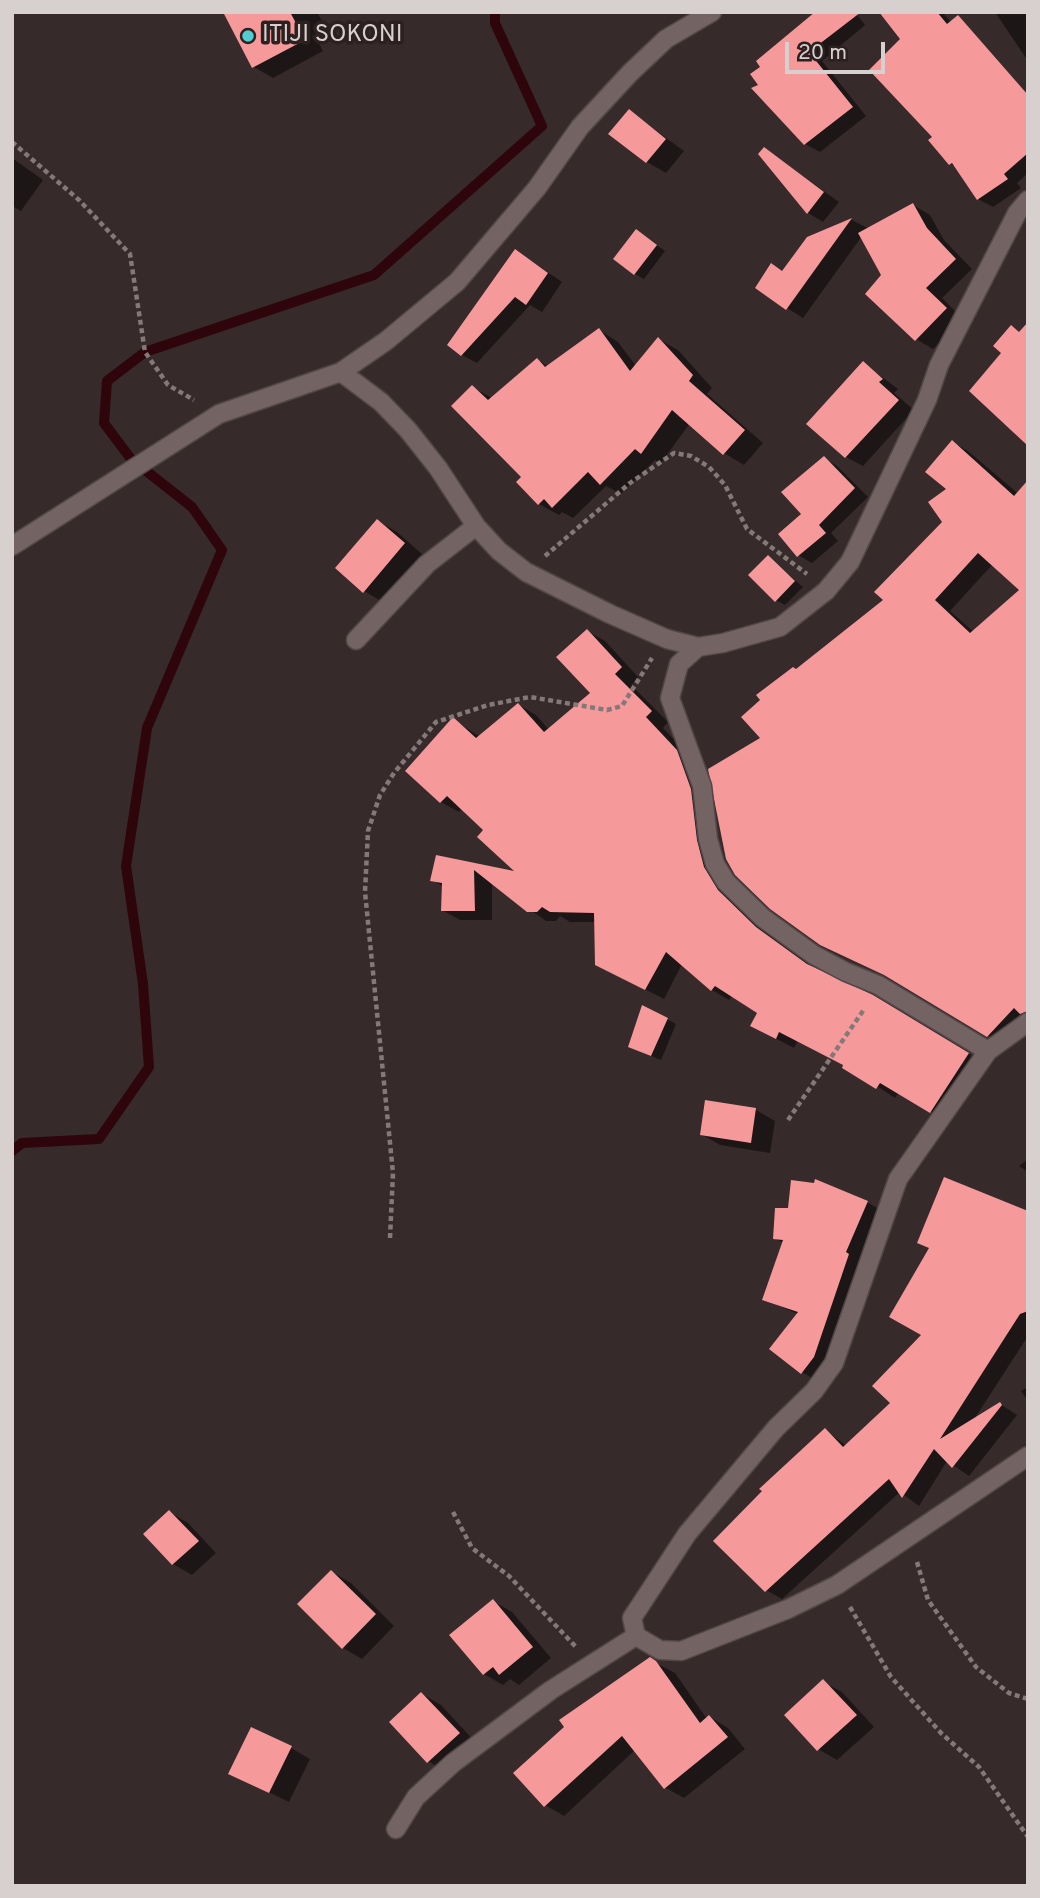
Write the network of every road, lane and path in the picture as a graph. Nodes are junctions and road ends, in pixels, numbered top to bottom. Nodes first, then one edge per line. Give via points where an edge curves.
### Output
1 (712, 12) edge
2 (12, 142) edge
3 (1028, 200) edge
4 (341, 372) junction
5 (219, 414) junction
6 (476, 526) junction
7 (12, 547) edge
8 (526, 572) junction
9 (826, 590) junction
10 (667, 639) junction
11 (356, 640) dead end
12 (698, 647) junction
13 (878, 985) junction
14 (1028, 1023) edge
15 (988, 1051) junction
16 (789, 1120) dead end
17 (390, 1238) dead end
18 (1028, 1456) edge
19 (453, 1512) dead end
20 (911, 1534) junction
21 (837, 1585) junction
22 (636, 1636) junction
23 (592, 1664) junction
24 (1028, 1699) edge
25 (396, 1829) dead end
26 (1028, 1837) edge

1 - 4 street via 666,39 630,73 580,127 537,188 457,282
2 - 5 path via 79,200 130,254 145,352 168,385
3 - 9 street via 1017,213 939,365 850,562
4 - 5 street
4 - 6 street via 408,430
5 - 7 street
6 - 8 street
6 - 11 street via 427,564
8 - 9 path via 674,453 691,456 709,467 725,485 747,529
8 - 10 street
9 - 12 street via 780,628
10 - 12 street
10 - 17 path via 622,706 607,710 530,697 436,722 380,795 368,831 365,892 393,1173
12 - 13 street via 679,664 670,698 702,786 715,864 742,900 787,937
13 - 15 street
13 - 16 path
14 - 15 street
15 - 22 street via 898,1179 834,1363 687,1534 632,1618
18 - 20 street
19 - 23 path via 472,1548 518,1585
20 - 21 street
20 - 24 path via 928,1600 955,1640 976,1667 1009,1693
21 - 22 street via 681,1651 660,1650
21 - 26 path via 891,1677 979,1767
22 - 23 street
23 - 25 street via 453,1763 416,1797

